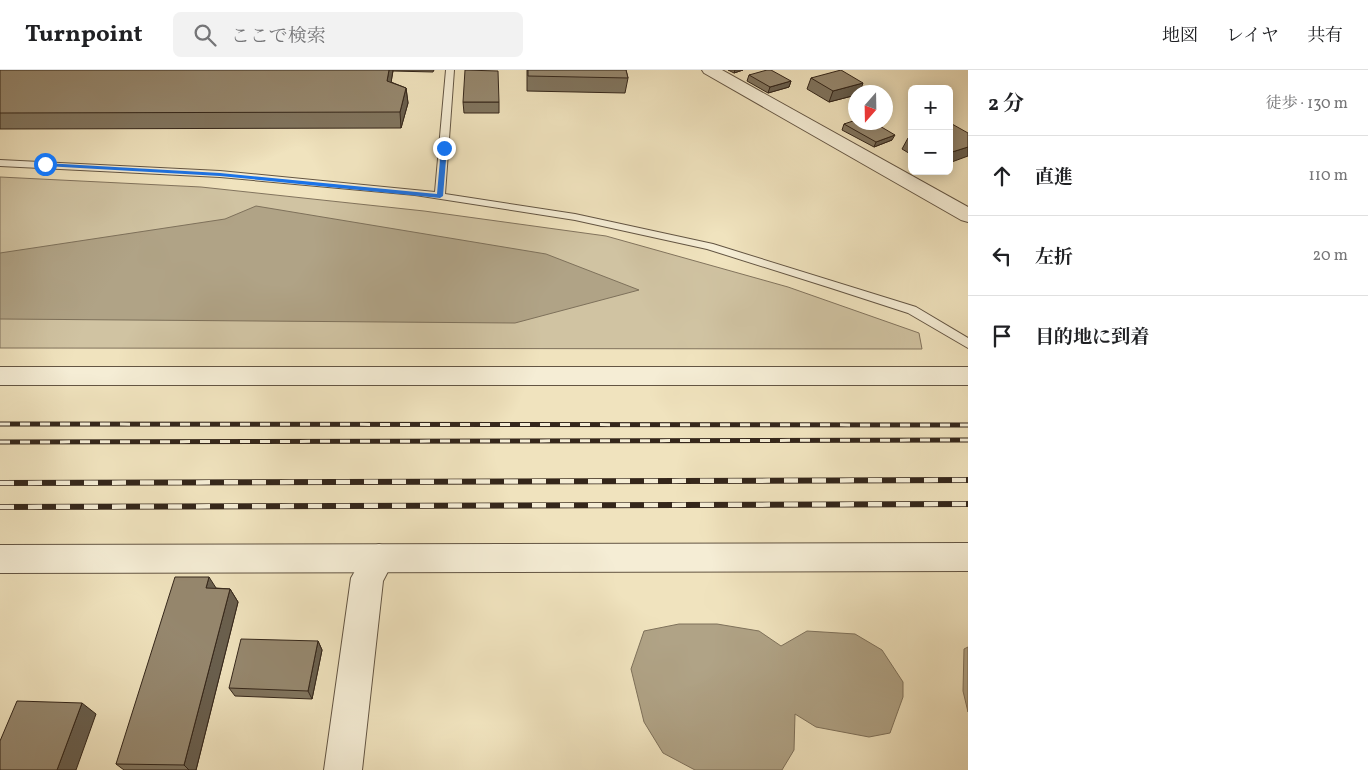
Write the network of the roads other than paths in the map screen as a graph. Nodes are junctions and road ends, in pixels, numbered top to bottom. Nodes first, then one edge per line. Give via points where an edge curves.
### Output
1 (450, 70) edge
2 (710, 70) edge
3 (0, 163) edge
4 (440, 196) junction
5 (968, 216) edge
6 (968, 344) edge
7 (0, 376) edge
8 (968, 376) edge
9 (968, 557) edge
10 (379, 558) junction
11 (0, 559) edge
12 (343, 770) edge

1 - 4 lane
2 - 5 street
3 - 4 lane via 220,174
4 - 6 lane via 575,217 709,246 912,310
7 - 8 street
9 - 10 street
10 - 11 street
10 - 12 street via 367,578

